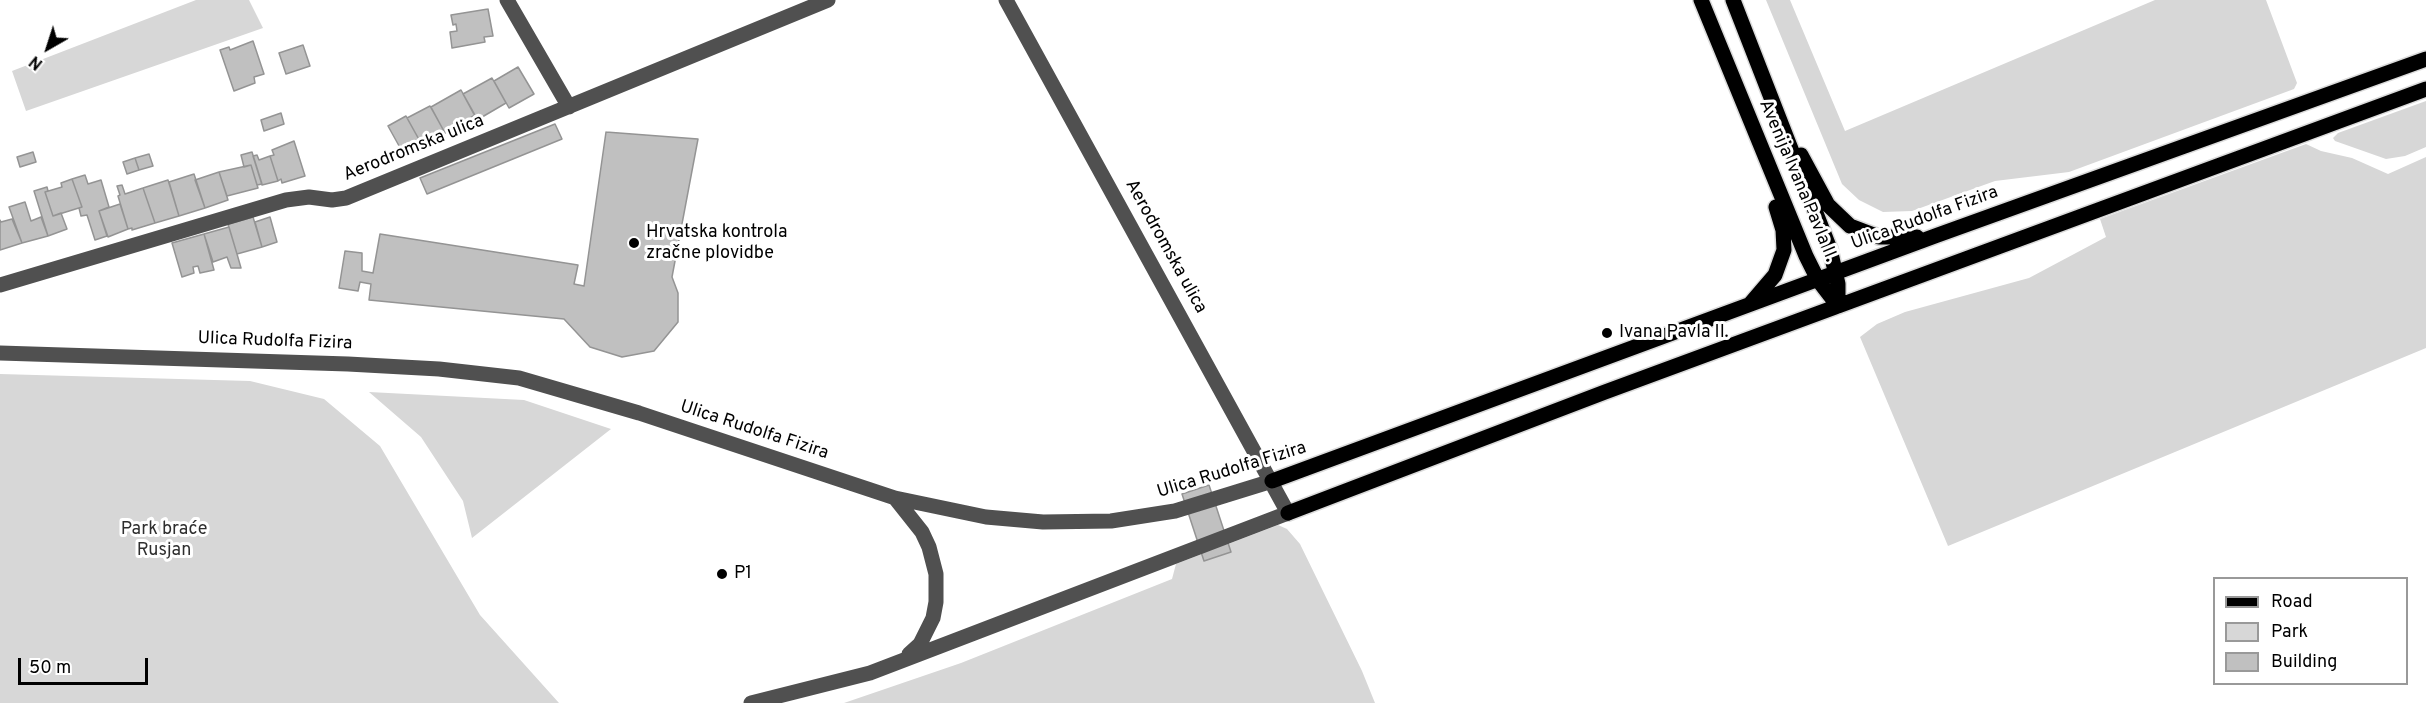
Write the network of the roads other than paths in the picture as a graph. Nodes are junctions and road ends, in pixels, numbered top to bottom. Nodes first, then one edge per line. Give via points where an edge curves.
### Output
1 (507, 0) edge
2 (828, 0) edge
3 (1006, 0) edge
4 (1701, 0) edge
5 (1733, 0) edge
6 (2426, 59) edge
7 (2426, 89) edge
8 (569, 107) junction
9 (1783, 131) junction
10 (1765, 157) junction
11 (1935, 236) junction
12 (1836, 273) junction
13 (1818, 279) junction
14 (0, 285) edge
15 (1749, 305) junction
16 (1838, 306) junction
17 (0, 353) edge
18 (1272, 481) junction
19 (895, 498) junction
20 (1288, 513) junction
21 (905, 658) junction
22 (751, 703) edge

1 - 8 street
2 - 8 street, Aerodromska ulica
3 - 18 street, Aerodromska ulica
4 - 10 main road, Avenija Ivana Pavla II.
5 - 9 main road, Avenija Ivana Pavla II.
6 - 11 main road, Ulica Rudolfa Fizira
7 - 16 main road
8 - 14 street, Aerodromska ulica via 346,198 309,196 286,200
9 - 11 main road via 1804,159 1828,205 1850,226 1879,237
9 - 12 main road, Avenija Ivana Pavla II. via 1824,232
10 - 13 main road, Avenija Ivana Pavla II.
10 - 15 main road via 1783,230 1784,250 1775,275
11 - 12 main road, Ulica Rudolfa Fizira
12 - 13 main road, Ulica Rudolfa Fizira
12 - 16 main road, Avenija Ivana Pavla II.
13 - 15 main road, Ulica Rudolfa Fizira
13 - 16 main road, Avenija Ivana Pavla II.
15 - 18 main road, Ulica Rudolfa Fizira
16 - 20 main road
17 - 19 street, Ulica Rudolfa Fizira via 382,366 519,378 639,413
18 - 19 street, Ulica Rudolfa Fizira via 1163,513 1111,521 1043,522 986,517
18 - 20 street, Aerodromska ulica
19 - 21 street via 929,547 937,589 928,631
20 - 21 street
21 - 22 street via 870,673

